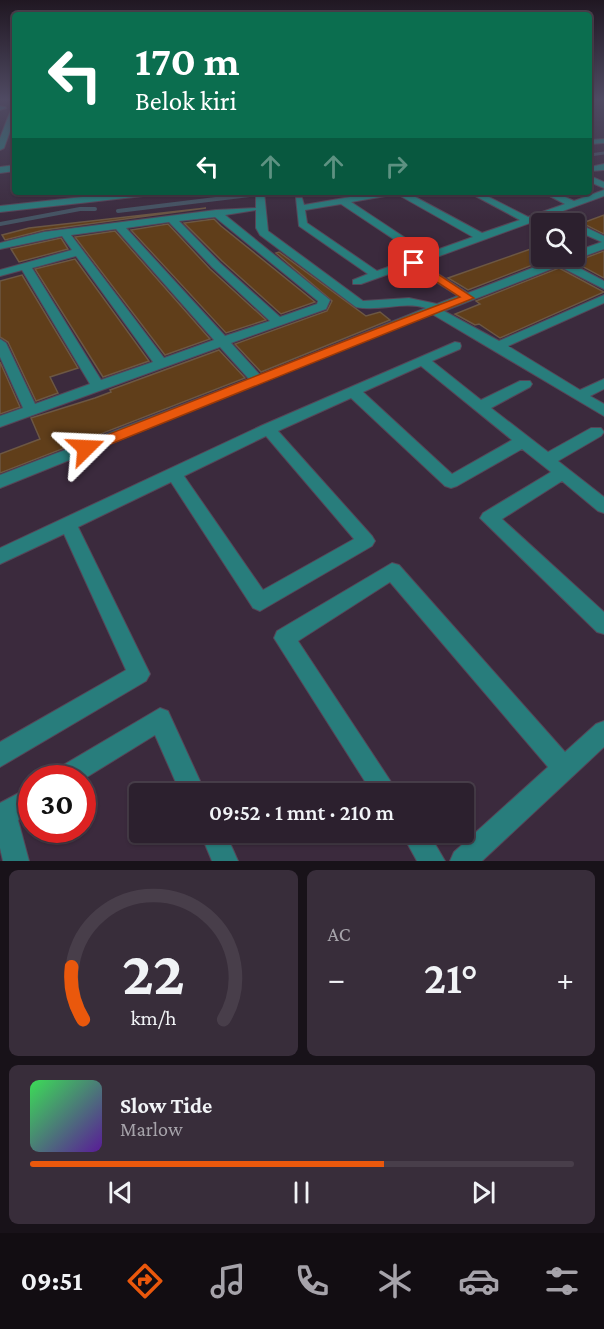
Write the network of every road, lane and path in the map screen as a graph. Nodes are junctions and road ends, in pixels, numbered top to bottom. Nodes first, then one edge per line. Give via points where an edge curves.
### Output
1 (604, 193) edge
2 (125, 195) edge
3 (260, 195) edge
4 (378, 195) edge
5 (403, 195) edge
6 (478, 195) edge
7 (553, 195) edge
8 (340, 201) junction
9 (574, 204) junction
10 (0, 209) edge
11 (252, 209) dead end
12 (216, 213) junction
13 (171, 219) junction
14 (529, 220) junction
15 (119, 226) junction
16 (585, 231) edge
17 (65, 233) junction
18 (483, 238) junction
19 (604, 240) edge
20 (604, 245) edge
21 (0, 246) edge
22 (78, 252) junction
23 (585, 252) edge
24 (429, 258) junction
25 (414, 263) junction
26 (25, 266) junction
27 (547, 267) edge
28 (569, 267) edge
29 (0, 273) edge
30 (376, 275) junction
31 (357, 282) dead end
32 (604, 286) edge
33 (468, 298) junction
34 (604, 299) edge
35 (437, 310) junction
36 (277, 321) junction
37 (224, 341) junction
38 (0, 343) edge
39 (455, 346) dead end
40 (498, 346) junction
41 (423, 361) junction
42 (160, 363) junction
43 (258, 381) junction
44 (604, 383) edge
45 (525, 384) dead end
46 (98, 386) junction
47 (354, 392) junction
48 (581, 395) junction
49 (480, 407) junction
50 (31, 411) junction
51 (604, 411) edge
52 (0, 422) edge
53 (268, 429) junction
54 (596, 432) dead end
55 (523, 441) junction
56 (547, 460) junction
57 (174, 473) junction
58 (563, 473) junction
59 (0, 482) edge
60 (604, 506) edge
61 (68, 523) junction
62 (0, 555) edge
63 (604, 625) edge
64 (604, 732) edge
65 (0, 755) edge
66 (84, 765) edge
67 (564, 768) junction
68 (189, 783) edge
69 (380, 783) edge
70 (18, 806) edge
71 (217, 843) edge
72 (420, 843) edge
73 (16, 861) edge
74 (225, 861) edge
75 (432, 861) edge
76 (463, 861) edge

1 - 9 street
2 - 10 street
3 - 35 street via 264,233 360,304 405,301 424,303
4 - 8 street
5 - 18 street
6 - 14 street
7 - 9 street
8 - 24 street
8 - 30 street via 300,204 303,224
9 - 14 street
11 - 12 street
12 - 13 street
12 - 36 street via 324,300 318,308
13 - 15 street
13 - 36 street
14 - 18 street
15 - 17 street
15 - 37 street
16 - 19 street
17 - 21 street
17 - 22 street
18 - 24 street
20 - 23 street
22 - 26 street
22 - 42 street
24 - 25 street
25 - 30 street
25 - 33 street
26 - 29 street
26 - 46 street
27 - 33 street
28 - 32 street
30 - 31 street
33 - 35 street
34 - 40 street
35 - 40 street
35 - 43 street
36 - 37 street
37 - 42 street
37 - 43 street
38 - 50 street
39 - 41 street
40 - 48 street
41 - 47 street
41 - 49 street
42 - 46 street
43 - 59 street
44 - 48 street
45 - 49 street
46 - 50 street
47 - 53 street
47 - 55 street via 451,482
48 - 51 street
49 - 55 street
50 - 52 street
53 - 57 street
53 - 57 street via 366,541 260,602
54 - 56 street
55 - 56 street
56 - 58 street
57 - 61 street
58 - 60 street
58 - 63 street via 489,518
61 - 62 street
61 - 65 street via 139,674
64 - 67 street
66 - 68 street via 160,719
67 - 69 street via 392,571 284,638
67 - 76 street
70 - 73 street via 4,814
71 - 74 street
72 - 75 street

